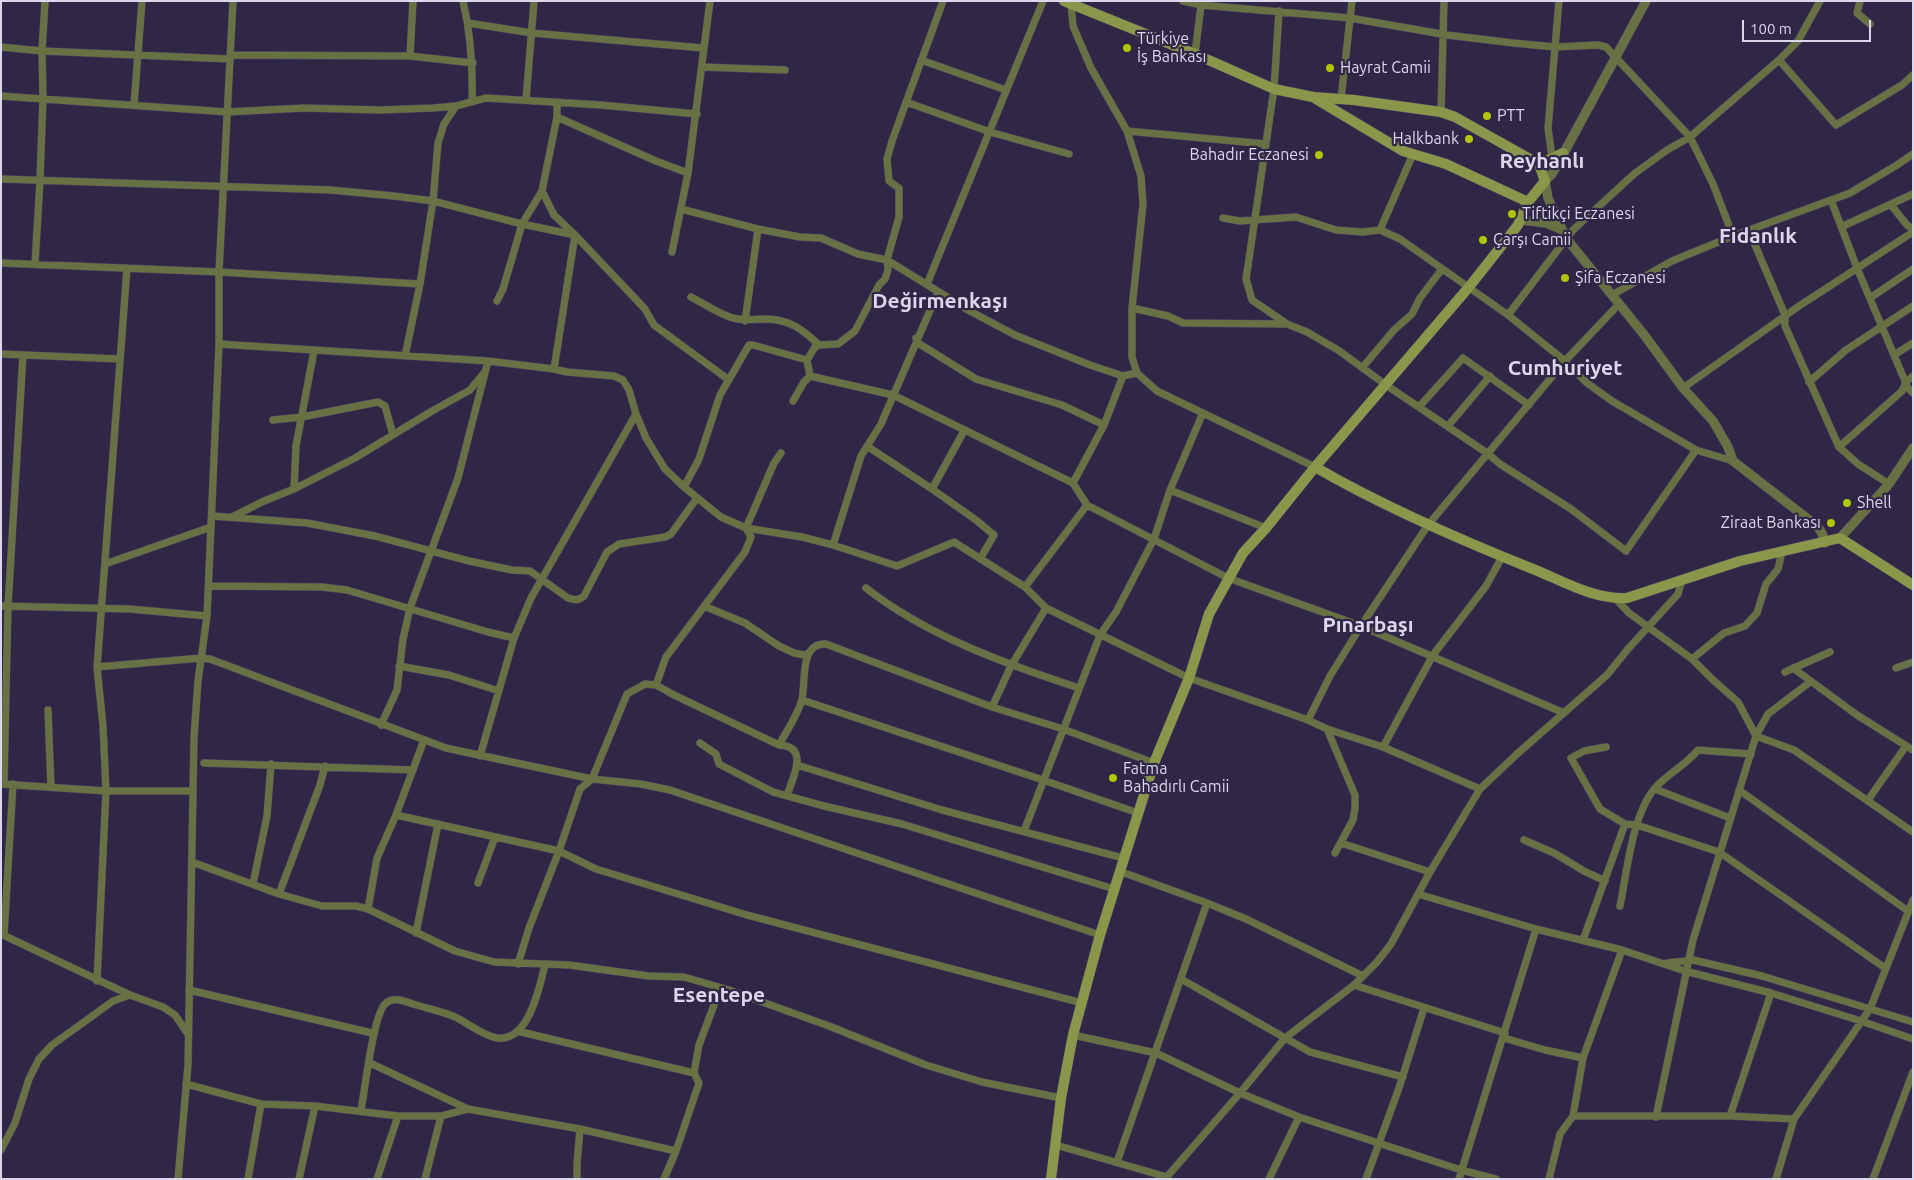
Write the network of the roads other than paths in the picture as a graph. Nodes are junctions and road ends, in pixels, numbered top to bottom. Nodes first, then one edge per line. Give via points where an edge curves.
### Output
1 (46, 1) edge
2 (142, 1) edge
3 (234, 1) edge
4 (413, 1) edge
5 (463, 1) edge
6 (534, 1) edge
7 (710, 1) edge
8 (943, 1) edge
9 (1043, 1) edge
10 (1183, 1) edge
11 (1352, 1) edge
12 (1444, 1) edge
13 (1559, 1) edge
14 (1646, 1) edge
15 (1820, 1) edge
16 (1860, 1) edge
17 (1067, 2) edge
18 (1201, 5) junction
19 (1279, 11) junction
20 (1350, 18) junction
21 (468, 23) junction
22 (1870, 24) dead end
23 (532, 33) junction
24 (1444, 34) junction
25 (1, 47) edge
26 (1555, 47) junction
27 (704, 48) junction
28 (42, 51) junction
29 (1195, 54) junction
30 (1616, 55) junction
31 (139, 56) junction
32 (410, 56) junction
33 (230, 57) junction
34 (921, 60) junction
35 (1779, 60) junction
36 (473, 63) junction
37 (702, 67) junction
38 (785, 70) dead end
39 (1913, 75) edge
40 (1274, 89) junction
41 (1006, 90) junction
42 (1, 96) edge
43 (43, 98) junction
44 (1313, 98) junction
45 (1341, 99) junction
46 (526, 100) junction
47 (472, 102) junction
48 (557, 102) junction
49 (906, 102) junction
50 (134, 105) junction
51 (456, 106) junction
52 (227, 112) junction
53 (1442, 112) junction
54 (697, 114) junction
55 (557, 117) junction
56 (1127, 130) junction
57 (990, 132) junction
58 (1690, 138) junction
59 (1266, 144) junction
60 (1563, 153) junction
61 (1069, 154) dead end
62 (1414, 154) junction
63 (1913, 154) edge
64 (1552, 157) junction
65 (1539, 164) junction
66 (688, 173) junction
67 (1, 179) edge
68 (40, 180) junction
69 (1545, 181) junction
70 (223, 186) junction
71 (542, 191) junction
72 (1913, 194) edge
73 (1831, 200) junction
74 (433, 201) junction
75 (1528, 202) junction
76 (1891, 205) junction
77 (682, 209) junction
78 (1223, 218) dead end
79 (1254, 220) junction
80 (1521, 220) junction
81 (522, 224) junction
82 (1841, 227) junction
83 (758, 229) junction
84 (1380, 230) junction
85 (1748, 230) junction
86 (1913, 231) edge
87 (1564, 234) junction
88 (574, 235) junction
89 (1733, 236) junction
90 (672, 252) dead end
91 (887, 260) junction
92 (1, 263) edge
93 (35, 264) junction
94 (127, 268) junction
95 (1857, 268) junction
96 (1442, 269) junction
97 (1913, 269) edge
98 (219, 272) junction
99 (420, 284) junction
100 (927, 284) junction
101 (1469, 287) junction
102 (938, 292) junction
103 (1612, 295) junction
104 (691, 297) dead end
105 (1870, 298) junction
106 (497, 301) dead end
107 (1619, 304) junction
108 (1913, 306) edge
109 (1132, 308) junction
110 (1508, 315) junction
111 (1785, 316) junction
112 (745, 320) junction
113 (1287, 324) junction
114 (1882, 326) junction
115 (916, 338) junction
116 (1913, 343) edge
117 (219, 344) junction
118 (819, 345) junction
119 (314, 351) junction
120 (1, 354) edge
121 (23, 355) junction
122 (1894, 355) junction
123 (405, 356) junction
124 (120, 360) junction
125 (807, 360) junction
126 (488, 361) junction
127 (1564, 361) junction
128 (1362, 368) junction
129 (554, 369) junction
130 (486, 370) junction
131 (1137, 372) junction
132 (810, 376) junction
133 (1123, 376) junction
134 (1490, 376) junction
135 (1913, 376) edge
136 (729, 380) junction
137 (1809, 382) junction
138 (1906, 382) junction
139 (1386, 385) junction
140 (1683, 388) junction
141 (1913, 393) edge
142 (893, 395) junction
143 (793, 401) dead end
144 (1529, 405) junction
145 (1419, 407) junction
146 (636, 414) junction
147 (1202, 414) junction
148 (302, 417) junction
149 (273, 420) dead end
150 (1104, 426) junction
151 (1448, 426) junction
152 (964, 431) junction
153 (393, 435) junction
154 (867, 446) junction
155 (1839, 447) junction
156 (1913, 448) edge
157 (1696, 450) junction
158 (781, 453) dead end
159 (1487, 453) junction
160 (1733, 461) junction
161 (1315, 467) junction
162 (1073, 483) junction
163 (1889, 484) junction
164 (684, 487) junction
165 (294, 489) junction
166 (932, 489) junction
167 (1170, 490) junction
168 (697, 498) junction
169 (1088, 504) junction
170 (212, 516) junction
171 (232, 518) junction
172 (1428, 525) junction
173 (211, 527) junction
174 (746, 528) junction
175 (1266, 528) junction
176 (1840, 538) junction
177 (1154, 539) junction
178 (1825, 543) junction
179 (834, 545) junction
180 (432, 552) junction
181 (1782, 552) junction
182 (1502, 557) junction
183 (980, 560) junction
184 (105, 564) junction
185 (1228, 578) junction
186 (542, 580) junction
187 (1682, 580) junction
188 (1913, 585) edge
189 (209, 586) junction
190 (1025, 587) junction
191 (866, 588) dead end
192 (1616, 599) junction
193 (5, 606) edge
194 (704, 606) junction
195 (102, 608) junction
196 (410, 608) junction
197 (1046, 608) junction
198 (207, 616) junction
199 (1361, 626) junction
200 (1649, 626) junction
201 (1100, 635) junction
202 (514, 638) junction
203 (1830, 652) dead end
204 (809, 653) junction
205 (1433, 656) junction
206 (201, 658) junction
207 (1692, 659) junction
208 (1913, 662) edge
209 (399, 666) junction
210 (1011, 666) junction
211 (97, 667) junction
212 (1793, 668) junction
213 (1896, 668) dead end
214 (1785, 672) dead end
215 (1189, 678) junction
216 (1810, 682) junction
217 (656, 685) junction
218 (1079, 688) junction
219 (499, 692) junction
220 (802, 700) junction
221 (992, 707) junction
222 (48, 710) dead end
223 (1564, 713) junction
224 (1308, 720) junction
225 (381, 725) junction
226 (1063, 729) junction
227 (1327, 729) junction
228 (1756, 736) junction
229 (424, 740) junction
230 (700, 742) dead end
231 (779, 745) junction
232 (1906, 746) junction
233 (1606, 747) dead end
234 (1383, 748) junction
235 (1913, 750) edge
236 (1751, 754) junction
237 (480, 756) junction
238 (1154, 763) junction
239 (204, 764) dead end
240 (271, 764) junction
241 (798, 765) junction
242 (325, 766) junction
243 (413, 770) junction
244 (592, 779) junction
245 (1043, 780) junction
246 (3, 784) edge
247 (12, 784) junction
248 (51, 787) junction
249 (1655, 788) junction
250 (1480, 789) junction
251 (1739, 790) junction
252 (106, 791) junction
253 (193, 791) junction
254 (787, 795) junction
255 (1868, 800) junction
256 (1138, 813) junction
257 (396, 815) junction
258 (1730, 818) junction
259 (438, 824) junction
260 (1625, 824) junction
261 (1637, 825) junction
262 (1024, 831) junction
263 (1913, 832) edge
264 (495, 837) junction
265 (1524, 840) dead end
266 (1341, 842) junction
267 (559, 851) junction
268 (1719, 852) junction
269 (1335, 853) dead end
270 (1123, 858) junction
271 (192, 862) junction
272 (1119, 871) junction
273 (1430, 872) junction
274 (1606, 881) junction
275 (478, 883) dead end
276 (253, 884) junction
277 (1114, 889) junction
278 (279, 894) junction
279 (1418, 894) junction
280 (1913, 900) edge
281 (1207, 903) junction
282 (1620, 906) dead end
283 (368, 909) junction
284 (1908, 911) junction
285 (1904, 922) junction
286 (1913, 925) edge
287 (1536, 929) junction
288 (416, 934) junction
289 (3, 935) edge
290 (1100, 935) junction
291 (1583, 940) junction
292 (1622, 950) junction
293 (1687, 961) junction
294 (1664, 963) junction
295 (518, 964) junction
296 (545, 964) junction
297 (1885, 968) junction
298 (1685, 971) junction
299 (1363, 976) junction
300 (1762, 976) junction
301 (1181, 979) junction
302 (97, 981) junction
303 (1354, 985) junction
304 (720, 989) junction
305 (189, 990) junction
306 (1761, 990) junction
307 (1772, 993) junction
308 (130, 995) junction
309 (1082, 1002) junction
310 (1424, 1008) junction
311 (1870, 1009) junction
312 (1861, 1021) junction
313 (1913, 1022) edge
314 (517, 1031) junction
315 (1505, 1032) junction
316 (372, 1033) junction
317 (188, 1034) junction
318 (1073, 1035) junction
319 (1285, 1038) junction
320 (1913, 1039) edge
321 (1156, 1053) junction
322 (1583, 1058) junction
323 (370, 1062) junction
324 (694, 1072) junction
325 (1913, 1072) edge
326 (1403, 1077) junction
327 (186, 1084) junction
328 (1240, 1093) junction
329 (1061, 1098) junction
330 (261, 1104) junction
331 (315, 1106) junction
332 (468, 1109) junction
333 (361, 1110) junction
334 (398, 1116) junction
335 (441, 1116) junction
336 (1573, 1116) junction
337 (1730, 1116) junction
338 (1300, 1117) junction
339 (1656, 1117) junction
340 (1794, 1119) junction
341 (580, 1129) junction
342 (1379, 1144) junction
343 (1056, 1145) junction
344 (1, 1150) edge
345 (676, 1151) junction
346 (1117, 1162) junction
347 (1461, 1170) junction
348 (1166, 1178) edge
349 (178, 1179) edge
350 (248, 1179) edge
351 (299, 1179) edge
352 (377, 1179) edge
353 (425, 1179) edge
354 (577, 1179) edge
355 (664, 1179) edge
356 (1051, 1179) edge
357 (1269, 1179) edge
358 (1366, 1179) edge
359 (1459, 1179) edge
360 (1496, 1179) edge
361 (1549, 1179) edge
362 (1776, 1179) edge
363 (1872, 1179) edge

1 - 28 street
2 - 31 street
3 - 33 street
4 - 32 street
5 - 21 street
6 - 23 street
7 - 27 street
8 - 34 street
9 - 41 street
10 - 18 street
11 - 20 street
12 - 24 street
13 - 26 street
14 - 30 street
15 - 35 street via 1798,41
16 - 22 street via 1857,13
17 - 29 main road
17 - 56 street via 1073,26 1091,68
18 - 19 street
18 - 29 street
19 - 20 street
19 - 40 street
20 - 24 street
20 - 45 street
21 - 23 street
21 - 36 street
23 - 27 street
23 - 46 street
24 - 26 street
24 - 53 street
25 - 28 street
26 - 30 street via 1606,46
26 - 64 street via 1548,128
27 - 37 street
28 - 31 street
28 - 43 street
29 - 40 main road
30 - 58 street
30 - 60 street
31 - 33 street
31 - 50 street
32 - 33 street
32 - 36 street
33 - 52 street
34 - 41 street
34 - 49 street
35 - 39 street via 1836,125
35 - 58 street
36 - 47 street
37 - 38 street
37 - 54 street
40 - 44 main road
40 - 59 street
41 - 57 street
42 - 43 street
43 - 50 street
43 - 68 street
44 - 45 main road
44 - 62 main road via 1392,145
45 - 53 main road
46 - 47 street via 486,98
46 - 48 street
47 - 51 street
48 - 54 street
48 - 55 street
49 - 57 street
49 - 91 street via 887,159 888,182 899,188 899,217
50 - 52 street
51 - 52 street
51 - 74 street via 444,124 438,143
52 - 70 street
53 - 65 main road
54 - 66 street
55 - 66 street
55 - 71 street
56 - 59 street
56 - 109 street via 1141,176 1143,204
57 - 61 street
57 - 100 street
58 - 87 street via 1634,174
58 - 89 street via 1713,184
59 - 79 street
60 - 64 main road
60 - 69 street
62 - 75 main road via 1446,164
62 - 84 street
63 - 73 street via 1850,193
64 - 65 main road
65 - 69 main road
66 - 77 street
67 - 68 street
68 - 70 street
68 - 93 street
69 - 75 main road
69 - 87 street via 1548,198
70 - 74 street via 331,190
70 - 98 street
71 - 81 street
71 - 88 street via 554,215
72 - 76 street
73 - 82 street
73 - 85 street
74 - 81 street
74 - 99 street
75 - 80 main road
76 - 82 street
76 - 86 street
77 - 83 street
77 - 90 street
78 - 79 street
79 - 84 street via 1296,218 1336,230
79 - 113 street via 1247,287 1252,300
80 - 87 street via 1546,223
80 - 101 main road
81 - 88 street
81 - 106 street
82 - 95 street
83 - 91 street via 821,238 858,254
83 - 112 street
84 - 96 street via 1400,239
85 - 89 street
85 - 111 street
86 - 95 street
87 - 103 street
87 - 110 street
88 - 129 street
88 - 136 street via 645,309 654,325
89 - 103 street via 1672,261
91 - 100 street
91 - 118 street via 885,279 855,331 838,344
92 - 93 street
93 - 94 street
94 - 98 street
94 - 124 street
95 - 105 street
95 - 111 street
96 - 101 street
96 - 128 street via 1412,314
97 - 105 street
98 - 99 street
98 - 117 street
99 - 123 street
100 - 102 street
101 - 110 street
101 - 139 main road
102 - 115 street
102 - 133 street via 1015,335
103 - 107 street
104 - 112 street via 732,318
105 - 114 street
107 - 127 street
107 - 140 street
108 - 114 street
109 - 113 street via 1183,323
109 - 131 street via 1132,357
110 - 127 street
111 - 137 street
111 - 140 street
112 - 118 street via 787,322 800,328
113 - 128 street via 1338,350
114 - 122 street
114 - 137 street via 1846,350
115 - 142 street
115 - 150 street via 918,343 976,379 1062,405
116 - 122 street
117 - 119 street
117 - 170 street
118 - 125 street
119 - 123 street
119 - 148 street
120 - 121 street
121 - 124 street
121 - 193 street
122 - 138 street
123 - 126 street
124 - 184 street
125 - 132 street
125 - 136 street via 749,346
126 - 129 street
126 - 130 street
127 - 144 street
127 - 157 street via 1612,401
128 - 139 street
129 - 146 street via 614,376 623,380
130 - 153 street via 470,390
130 - 180 street via 458,478
131 - 133 street
131 - 147 street via 1157,392
132 - 142 street
132 - 143 street
133 - 150 street
134 - 144 street
134 - 145 street via 1463,358
134 - 151 street
135 - 138 street
136 - 164 street via 720,395 699,460
137 - 155 street
138 - 141 street
138 - 155 street via 1902,391
139 - 145 street
139 - 161 main road
140 - 160 street via 1713,421
142 - 152 street
142 - 154 street
144 - 159 street
145 - 151 street
146 - 164 street via 646,438 665,468
146 - 186 street
147 - 161 street
147 - 167 street
148 - 149 street
148 - 153 street via 378,402 384,406
148 - 165 street via 296,446
150 - 162 street
151 - 159 street
152 - 162 street
152 - 166 street
153 - 165 street
154 - 166 street
154 - 179 street via 856,467
155 - 163 street
156 - 163 street
157 - 159 street via 1626,551 1571,509
157 - 160 street
158 - 174 street
159 - 172 street
160 - 178 street via 1817,526
161 - 172 main road
161 - 175 main road
162 - 169 street
163 - 176 street
164 - 168 street
165 - 171 street
166 - 183 street via 994,535
167 - 175 street
167 - 177 street
168 - 174 street via 721,517
168 - 186 street via 671,534 612,547 580,599 568,598
169 - 177 street
169 - 190 street
170 - 171 street
170 - 173 street
171 - 180 street via 307,523 375,536
172 - 182 main road
172 - 199 street
173 - 184 street
173 - 189 street
174 - 179 street
174 - 194 street via 751,537 745,552
175 - 185 main road via 1243,553
176 - 178 main road
176 - 188 main road
177 - 185 street
177 - 201 street via 1116,612
178 - 181 main road
179 - 183 street via 897,566 954,542
180 - 186 street via 530,572
180 - 196 street
181 - 187 main road via 1740,561
181 - 207 street via 1778,569 1766,584 1757,613 1745,626 1724,633
182 - 192 main road via 1598,596
182 - 205 street via 1486,586
183 - 190 street
184 - 195 street
185 - 199 street
185 - 215 main road via 1209,614
186 - 202 street
187 - 192 main road
187 - 200 street via 1678,594
189 - 196 street via 322,586
189 - 198 street
190 - 197 street
191 - 210 street via 910,619
192 - 200 street
193 - 195 street
193 - 246 street
194 - 204 street via 745,623 794,654
194 - 217 street via 666,657
195 - 198 street
195 - 211 street
196 - 202 street
196 - 209 street
197 - 201 street
197 - 210 street
198 - 206 street
199 - 205 street
199 - 224 street
200 - 207 street
200 - 223 street via 1607,676
201 - 215 street
201 - 218 street
202 - 219 street
203 - 212 street
204 - 220 street
204 - 221 street via 814,646 826,644
205 - 223 street
205 - 234 street
206 - 211 street
206 - 225 street via 221,662
206 - 253 street
207 - 228 street via 1738,702
208 - 213 street
209 - 219 street via 449,675
209 - 225 street via 397,690
210 - 218 street
210 - 221 street
211 - 252 street
212 - 214 street
212 - 216 street
215 - 224 street
215 - 238 main road
216 - 228 street via 1768,714
216 - 232 street
217 - 231 street
217 - 244 street via 645,684 627,694
218 - 226 street
219 - 237 street
220 - 231 street
220 - 245 street
221 - 226 street
222 - 248 street
223 - 250 street
224 - 227 street
225 - 229 street
226 - 238 street
226 - 245 street
227 - 234 street
227 - 266 street via 1355,795 1353,820
228 - 236 street
228 - 255 street via 1794,750
229 - 237 street
229 - 243 street
230 - 254 street via 716,754 718,764 773,792
231 - 241 street via 788,745 794,751
232 - 235 street
232 - 255 street
233 - 260 street via 1584,751 1570,758 1600,809
234 - 250 street
236 - 249 street via 1698,750
236 - 251 street
237 - 244 street
238 - 256 main road
239 - 240 street
240 - 242 street
240 - 276 street via 267,816
241 - 254 street
241 - 262 street via 942,810
242 - 243 street
242 - 278 street
243 - 257 street
244 - 267 street via 580,789
244 - 290 street via 670,790
245 - 256 street
245 - 262 street
246 - 247 street
247 - 248 street
247 - 289 street
248 - 252 street
249 - 258 street
249 - 261 street via 1642,808
250 - 273 street
251 - 258 street
251 - 284 street
252 - 253 street
252 - 302 street
253 - 271 street
254 - 277 street via 902,824
255 - 263 street
256 - 270 main road
257 - 259 street
257 - 283 street via 377,858
258 - 268 street
259 - 264 street
259 - 288 street
260 - 261 street
260 - 274 street
261 - 268 street
261 - 282 street
262 - 270 street
264 - 267 street
264 - 275 street
265 - 274 street
266 - 269 street
266 - 273 street
267 - 295 street
267 - 309 street via 596,869 747,915
268 - 293 street
268 - 297 street
270 - 272 main road
271 - 276 street
271 - 305 street
272 - 277 main road
272 - 281 street
273 - 279 street
274 - 291 street
276 - 278 street
277 - 290 main road
278 - 283 street via 322,906
279 - 287 street
279 - 299 street via 1392,944
280 - 284 street
281 - 299 street
281 - 301 street
283 - 288 street
284 - 285 street
285 - 286 street
285 - 297 street
287 - 291 street
287 - 315 street
288 - 295 street via 456,951 494,962
289 - 302 street
290 - 309 main road
291 - 292 street
292 - 294 street
292 - 322 street
293 - 294 street
293 - 298 street
293 - 300 street
294 - 298 street
295 - 296 street
296 - 304 street via 684,977
296 - 314 street via 537,999
297 - 311 street
298 - 306 street
298 - 339 street
299 - 303 street
300 - 306 street
300 - 311 street
301 - 319 street
301 - 321 street
302 - 308 street
303 - 310 street
303 - 319 street
304 - 324 street via 699,1045
304 - 329 street via 829,1026 926,1065 982,1082
305 - 316 street
305 - 317 street
306 - 307 street
307 - 312 street
307 - 337 street
308 - 317 street via 175,1015
308 - 344 street via 113,1001 52,1045 39,1059 15,1124
309 - 318 main road
310 - 315 street
310 - 326 street
311 - 312 street
311 - 313 street
312 - 320 street
312 - 340 street
314 - 316 street via 498,1038 453,1016 390,1000 383,1005
314 - 324 street
315 - 322 street via 1504,1038
315 - 347 street
316 - 323 street
317 - 327 street
318 - 321 street
318 - 329 main road
319 - 326 street via 1310,1052
319 - 328 street
321 - 328 street
321 - 346 street
322 - 336 street
323 - 332 street
323 - 333 street
324 - 345 street via 699,1083
325 - 363 street
326 - 342 street
327 - 330 street
327 - 349 street
328 - 338 street
328 - 348 street
329 - 343 main road
330 - 331 street
330 - 350 street
331 - 333 street
331 - 351 street
332 - 335 street
332 - 341 street
333 - 334 street
334 - 335 street
334 - 352 street
335 - 353 street
336 - 339 street
336 - 361 street via 1560,1134
337 - 339 street
337 - 340 street
338 - 342 street
338 - 357 street
340 - 362 street
341 - 345 street
341 - 354 street
342 - 347 street
342 - 358 street
343 - 346 street
343 - 356 main road
345 - 355 street
346 - 348 street
347 - 359 street
347 - 360 street

